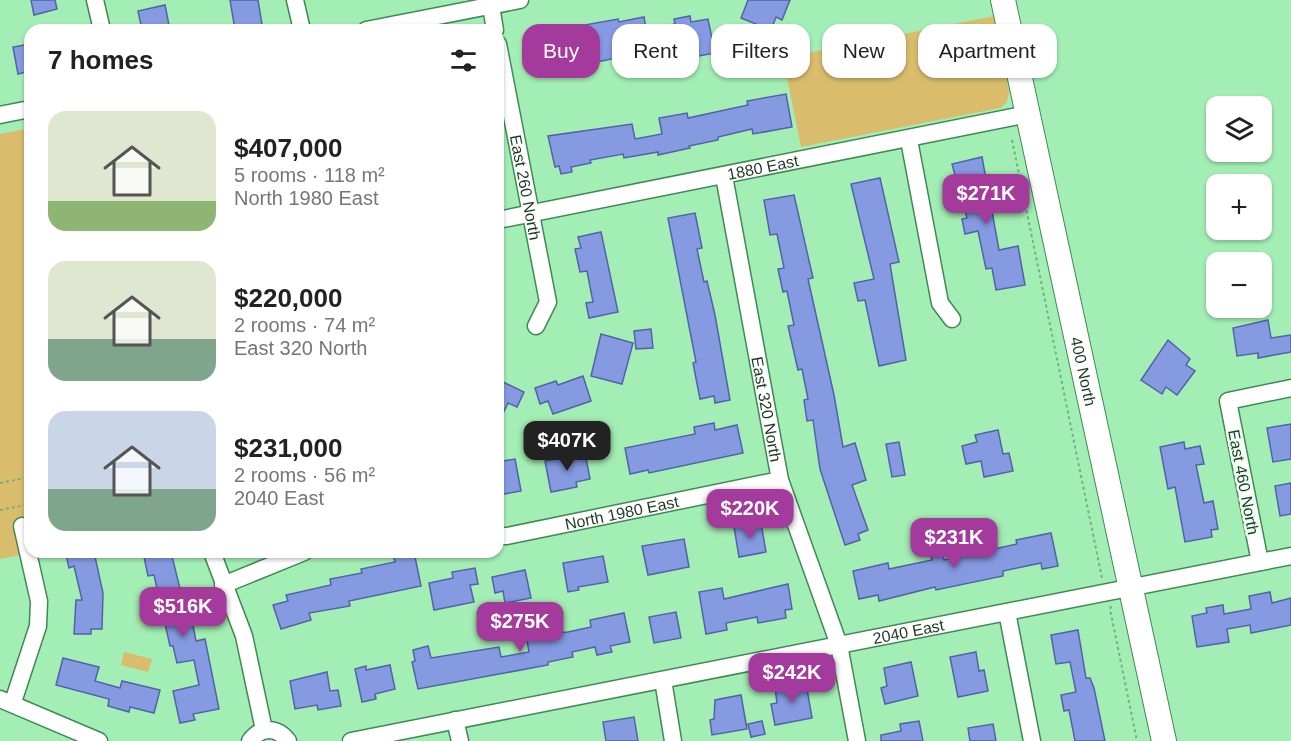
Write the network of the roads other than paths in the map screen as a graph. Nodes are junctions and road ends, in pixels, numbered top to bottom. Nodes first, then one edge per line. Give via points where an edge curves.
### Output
1 (95, 0) edge
2 (295, 0) edge
3 (520, 0) edge
4 (1004, 0) edge
5 (490, 3) edge
6 (101, 24) edge
7 (301, 24) edge
8 (394, 24) edge
9 (494, 24) edge
10 (504, 75) edge
11 (24, 110) edge
12 (0, 114) edge
13 (1028, 114) junction
14 (909, 140) junction
15 (724, 176) junction
16 (531, 213) junction
17 (504, 219) edge
18 (952, 319) dead end
19 (536, 326) dead end
20 (1291, 388) edge
21 (780, 480) junction
22 (22, 526) dead end
23 (24, 535) edge
24 (504, 535) edge
25 (1291, 556) edge
26 (29, 558) edge
27 (214, 558) edge
28 (289, 558) edge
29 (1260, 562) junction
30 (223, 585) junction
31 (1130, 588) junction
32 (1007, 612) junction
33 (839, 645) junction
34 (663, 680) junction
35 (7, 700) edge
36 (455, 720) junction
37 (264, 730) junction
38 (99, 741) edge
39 (250, 741) edge
40 (288, 741) edge
41 (351, 741) edge
42 (460, 741) edge
43 (674, 741) edge
44 (857, 741) edge
45 (1032, 741) edge
46 (1164, 741) edge

1 - 6 street
2 - 7 street
3 - 5 street
4 - 13 main road, 400 North
5 - 8 street
5 - 9 street
10 - 16 street, East 260 North
11 - 12 street
13 - 14 street, 1880 East
13 - 31 main road, 400 North
14 - 15 street, 1880 East
14 - 18 street via 940,303
15 - 16 street, 1880 East
15 - 21 street, East 320 North
16 - 17 street, 1880 East
16 - 19 street, East 260 North via 548,302
20 - 29 street, East 460 North via 1228,401
21 - 24 street, North 1980 East
21 - 33 street, East 320 North
22 - 23 street
25 - 29 street, 2040 East
26 - 35 street via 39,601 39,626
27 - 30 street
28 - 30 street
29 - 31 street, 2040 East
30 - 37 street via 244,636
31 - 32 street, 2040 East
31 - 46 main road, 400 North
32 - 33 street, 2040 East
32 - 45 street
33 - 34 street, 2040 East
33 - 44 street, East 320 North
34 - 36 street, 2040 East
34 - 43 street
35 - 38 street
36 - 41 street, 2040 East
36 - 42 street
37 - 39 street
37 - 40 street via 277,731

